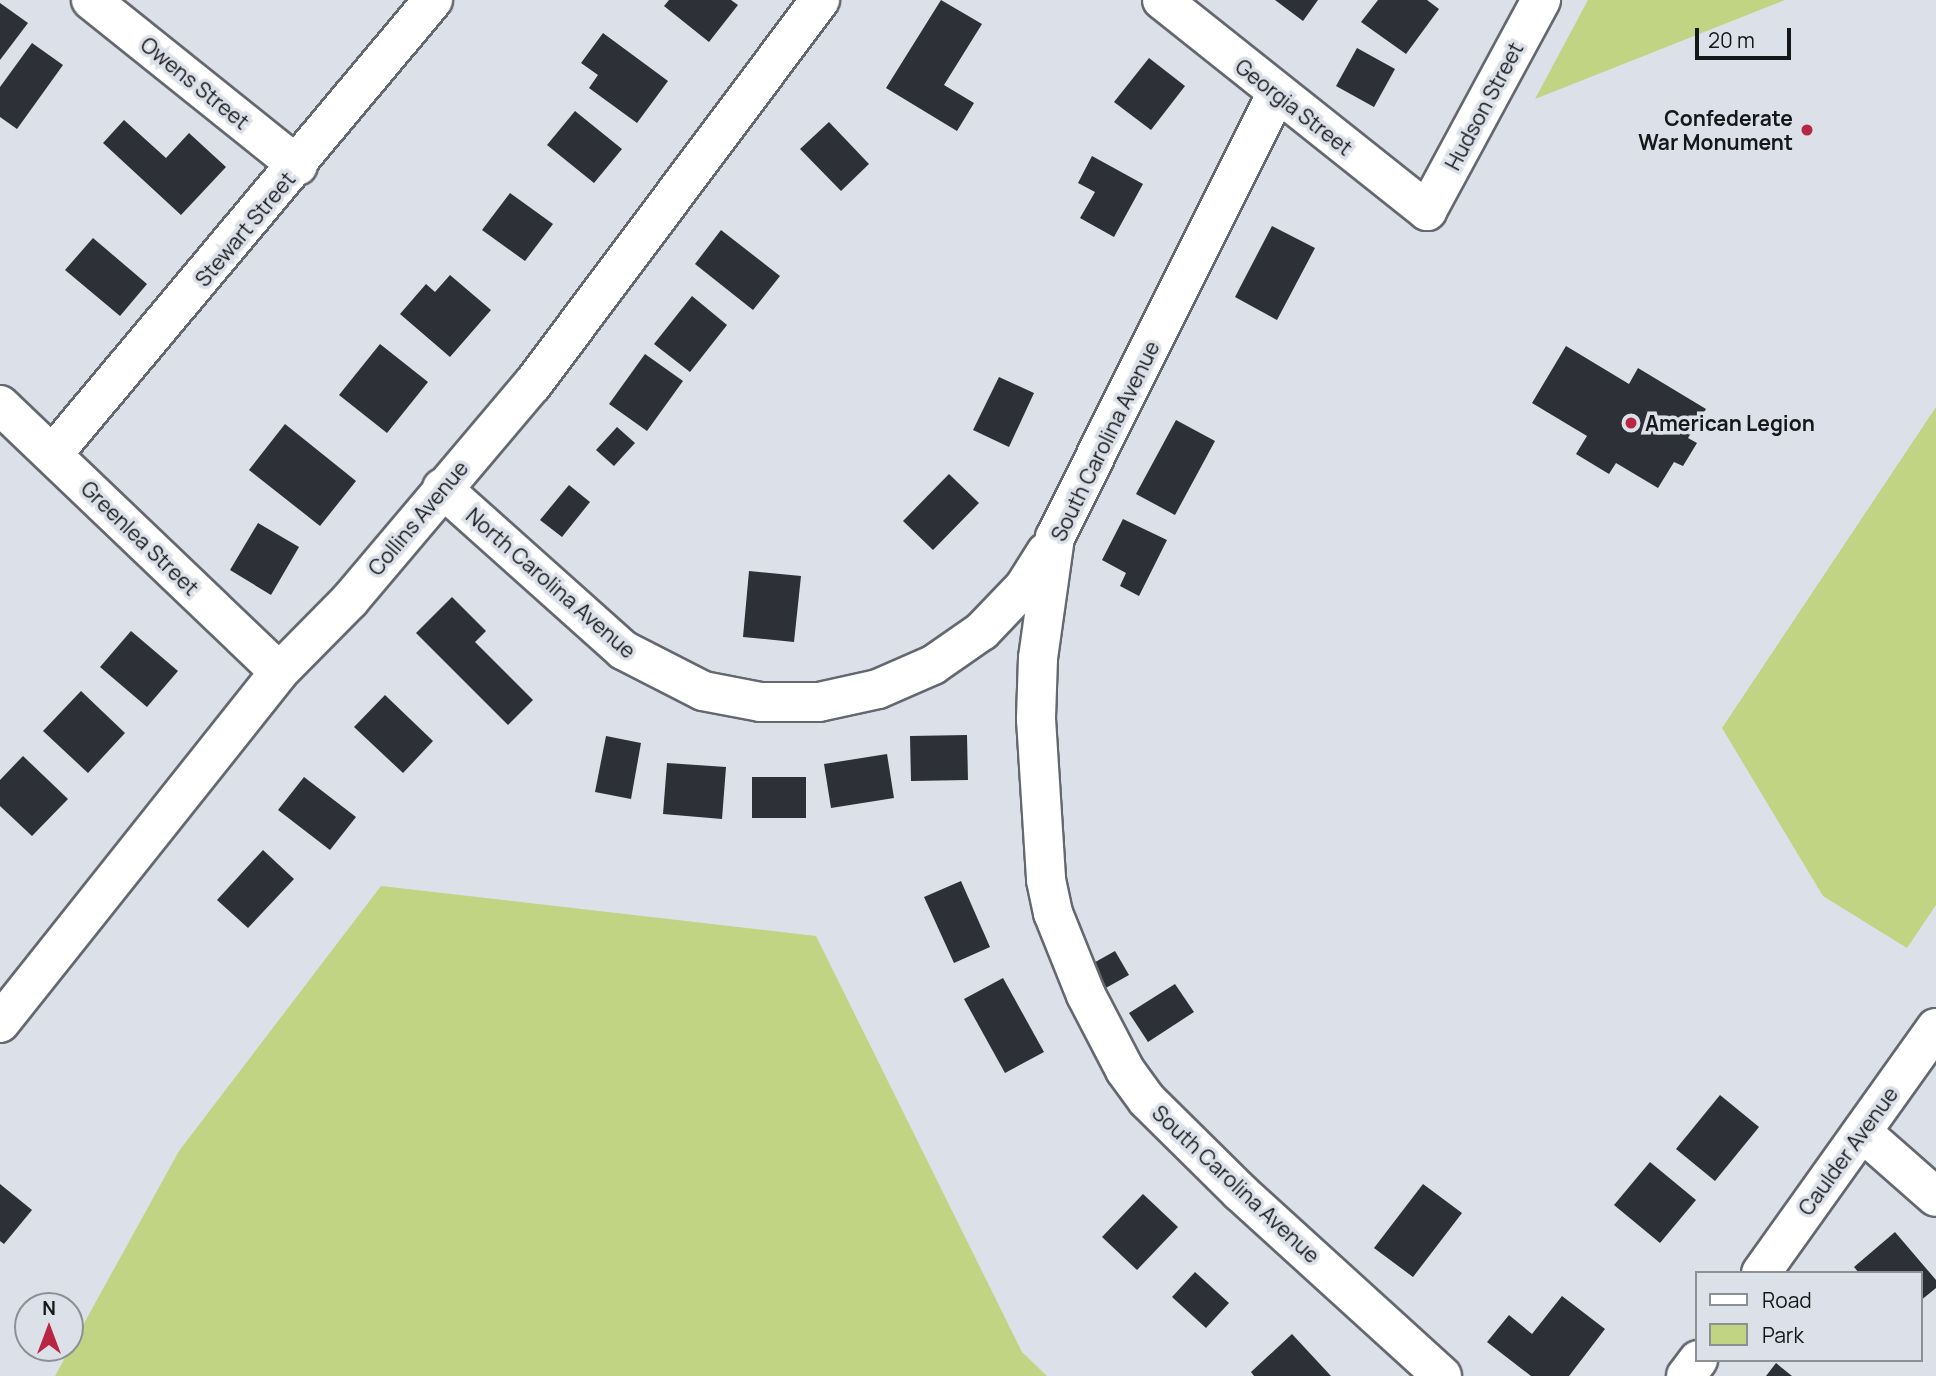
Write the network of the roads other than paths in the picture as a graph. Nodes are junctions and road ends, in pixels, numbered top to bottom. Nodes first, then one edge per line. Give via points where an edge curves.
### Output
1 (92, 0) edge
2 (433, 0) edge
3 (820, 0) edge
4 (1162, 0) edge
5 (1541, 0) edge
6 (1276, 94) junction
7 (298, 166) junction
8 (1427, 211) joint
9 (0, 405) edge
10 (53, 454) junction
11 (442, 488) junction
12 (1055, 537) junction
13 (279, 672) junction
14 (0, 1023) edge
15 (1936, 1028) edge
16 (1862, 1132) junction
17 (1936, 1197) edge
18 (1762, 1271) edge
19 (1442, 1376) edge

1 - 7 street, Owens Street
2 - 7 street, Stewart Street
3 - 11 street, Collins Avenue via 531,385
4 - 6 street, Georgia Street
5 - 8 street, Hudson Street
6 - 8 street, Georgia Street
6 - 12 street, South Carolina Avenue
7 - 10 street, Stewart Street
9 - 10 street, Greenlea Street
10 - 13 street, Greenlea Street
11 - 12 street, North Carolina Avenue via 623,650 702,691 760,702 819,702 878,689 933,665 982,631 1007,605
11 - 13 street, Collins Avenue via 350,600
12 - 19 street, South Carolina Avenue via 1038,658 1039,813 1053,913 1086,996 1125,1070 1147,1100 1240,1192
13 - 14 street, Collins Avenue
15 - 16 street, Caulder Avenue
16 - 17 street
16 - 18 street, Caulder Avenue

